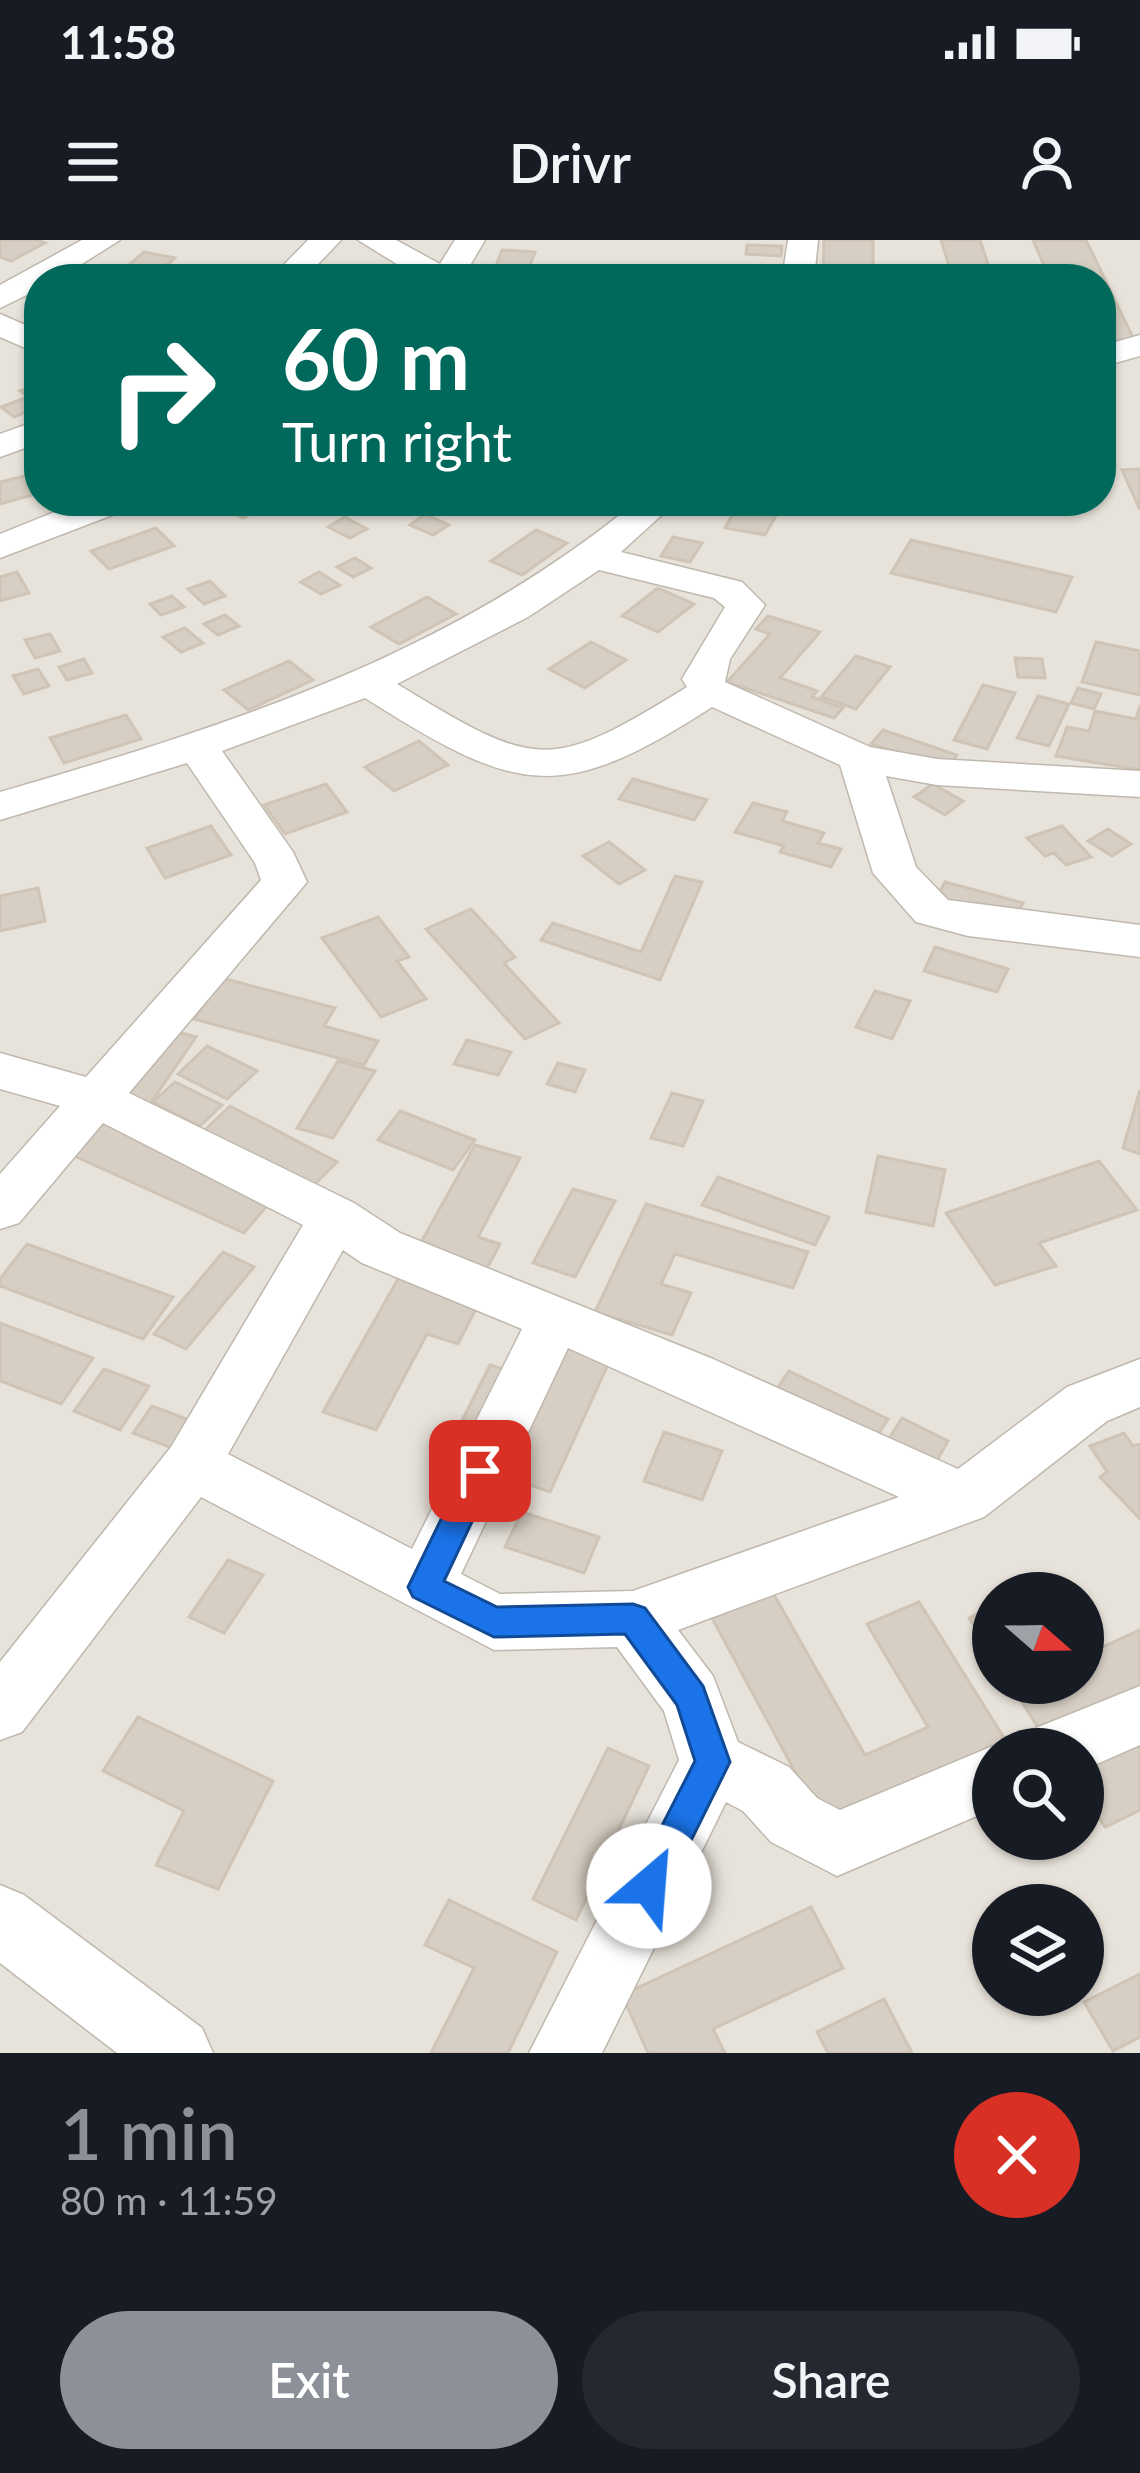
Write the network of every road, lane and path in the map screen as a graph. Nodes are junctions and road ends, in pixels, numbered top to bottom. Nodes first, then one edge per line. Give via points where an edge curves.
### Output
1 (326, 240) edge
2 (373, 240) edge
3 (96, 241) edge
4 (57, 264) edge
5 (301, 264) edge
6 (417, 264) edge
7 (78, 516) edge
8 (640, 516) edge
9 (0, 547) edge
10 (590, 556) junction
11 (368, 682) junction
12 (710, 692) junction
13 (198, 748) junction
14 (859, 758) junction
15 (1140, 784) edge
16 (0, 806) edge
17 (1140, 941) edge
18 (0, 1071) edge
19 (94, 1097) junction
20 (0, 1209) edge
21 (334, 1217) junction
22 (555, 1316) junction
23 (1140, 1382) edge
24 (193, 1464) junction
25 (963, 1499) junction
26 (424, 1587) junction
27 (633, 1619) junction
28 (12, 1676) edge
29 (1140, 1715) edge
30 (1104, 1730) edge
31 (712, 1762) junction
32 (972, 1786) edge
33 (0, 1919) edge
34 (168, 2051) edge
35 (565, 2053) edge

1 - 5 street
2 - 6 street
3 - 4 street
7 - 9 street
8 - 10 street
10 - 11 street via 475,629
10 - 12 street via 728,590 746,605 710,659 702,680
11 - 12 street via 494,758 542,766 598,756
11 - 13 street
12 - 14 street
13 - 16 street
13 - 19 street via 284,882
14 - 15 street via 938,772
14 - 17 street via 895,873 932,911
18 - 19 street
19 - 20 street
19 - 21 street
21 - 22 street via 381,1248
21 - 24 street
22 - 25 street
22 - 26 street
23 - 25 street via 1088,1404
24 - 26 street
24 - 28 street
25 - 27 street
26 - 27 street via 494,1622
27 - 31 street via 692,1697
29 - 30 street
31 - 32 street via 766,1790 794,1820 837,1844
31 - 35 street
33 - 34 street

